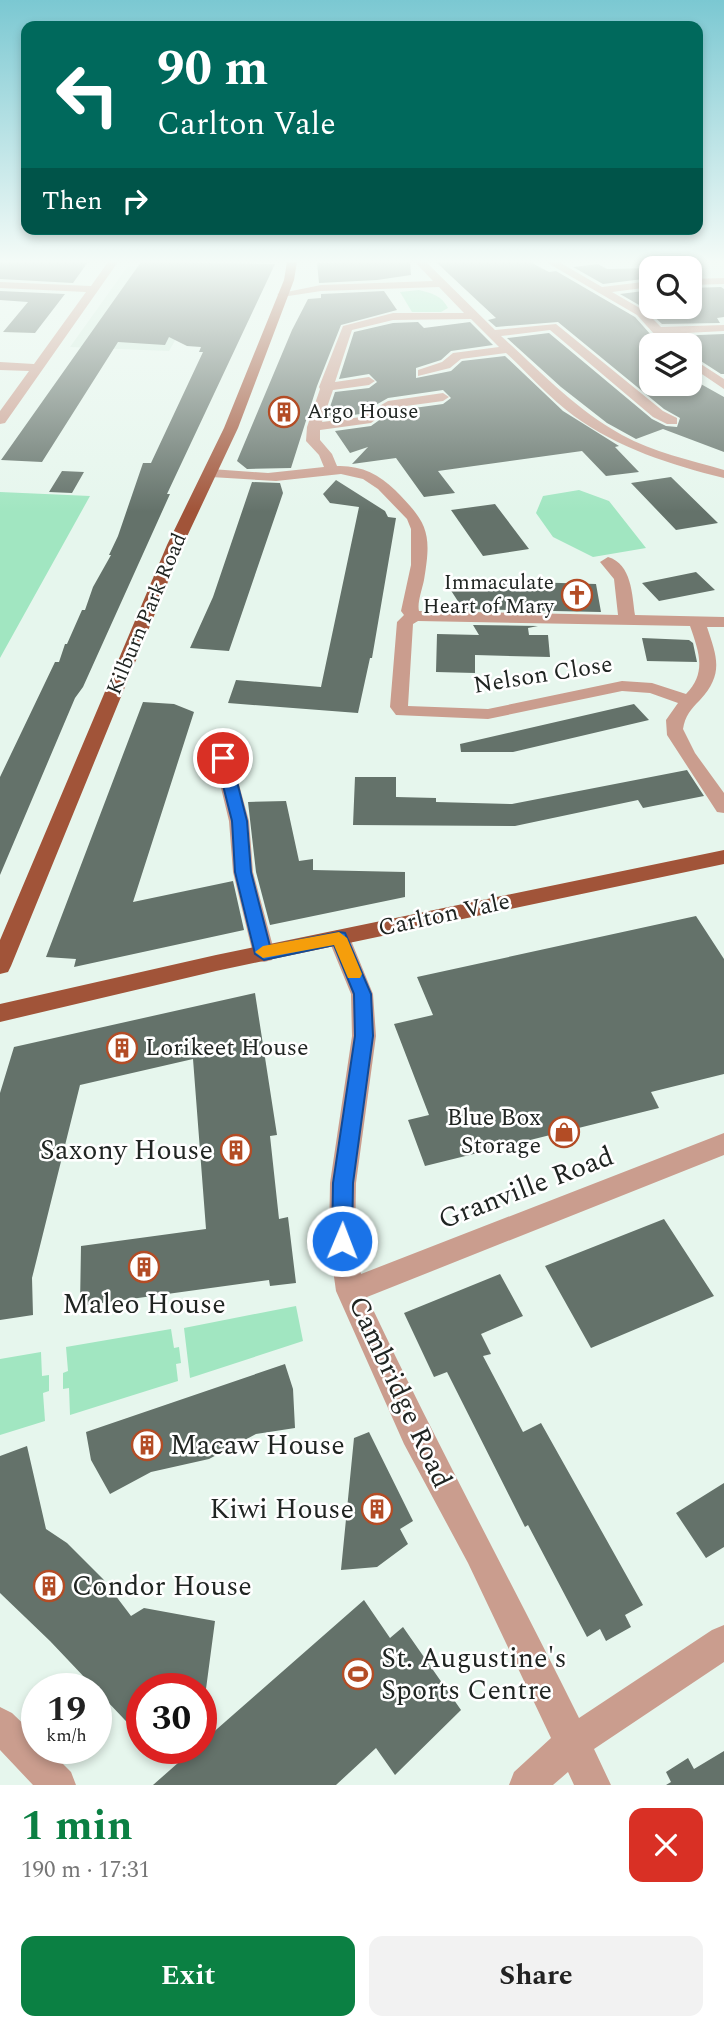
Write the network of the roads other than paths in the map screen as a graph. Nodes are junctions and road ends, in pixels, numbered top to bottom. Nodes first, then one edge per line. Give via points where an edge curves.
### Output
1 (54, 345) edge
2 (264, 345) edge
3 (341, 345) edge
4 (503, 345) edge
5 (575, 345) edge
6 (507, 349) junction
7 (0, 366) edge
8 (38, 368) junction
9 (702, 369) edge
10 (422, 373) dead end
11 (369, 381) dead end
12 (724, 385) edge
13 (325, 387) junction
14 (443, 397) dead end
15 (0, 420) edge
16 (672, 421) dead end
17 (314, 427) junction
18 (331, 468) junction
19 (211, 474) junction
20 (724, 474) edge
21 (608, 562) dead end
22 (415, 615) junction
23 (627, 620) junction
24 (697, 621) junction
25 (724, 622) edge
26 (689, 701) junction
27 (223, 758) dead end
28 (724, 807) edge
29 (724, 857) edge
30 (339, 938) junction
31 (264, 954) junction
32 (0, 966) edge
33 (0, 1013) edge
34 (724, 1144) edge
35 (350, 1291) junction
36 (724, 1642) edge
37 (0, 1725) edge
38 (573, 1742) junction
39 (58, 1785) edge
40 (527, 1785) edge
41 (593, 1785) edge

1 - 8 street
2 - 19 main road, Kilburn Park Road
3 - 13 street
4 - 6 street
5 - 16 street
6 - 10 street via 457,356
6 - 20 street via 601,428 677,461
7 - 8 street
8 - 15 street
9 - 12 street
11 - 13 street
13 - 17 street
14 - 17 street via 388,405 366,420
17 - 18 street via 313,441
18 - 19 street via 278,477
18 - 22 street via 370,476 384,484 417,522 417,572 410,611
19 - 32 main road, Kilburn Park Road via 175,545
21 - 23 street via 622,578
22 - 23 street
22 - 26 street, Nelson Close via 405,622 402,711 488,713 622,686 652,688
23 - 24 street
24 - 25 street
24 - 26 street via 709,668 701,689
26 - 28 street via 673,729
27 - 31 street via 239,821 243,872
29 - 30 main road, Carlton Vale
30 - 31 main road, Carlton Vale
30 - 35 street, Cambridge Road via 362,994 364,1036 343,1183 342,1241
31 - 33 main road, Carlton Vale
34 - 35 street, Granville Road
35 - 38 street, Cambridge Road via 415,1433
36 - 38 street
37 - 39 street
38 - 40 street
38 - 41 street, Cambridge Road

